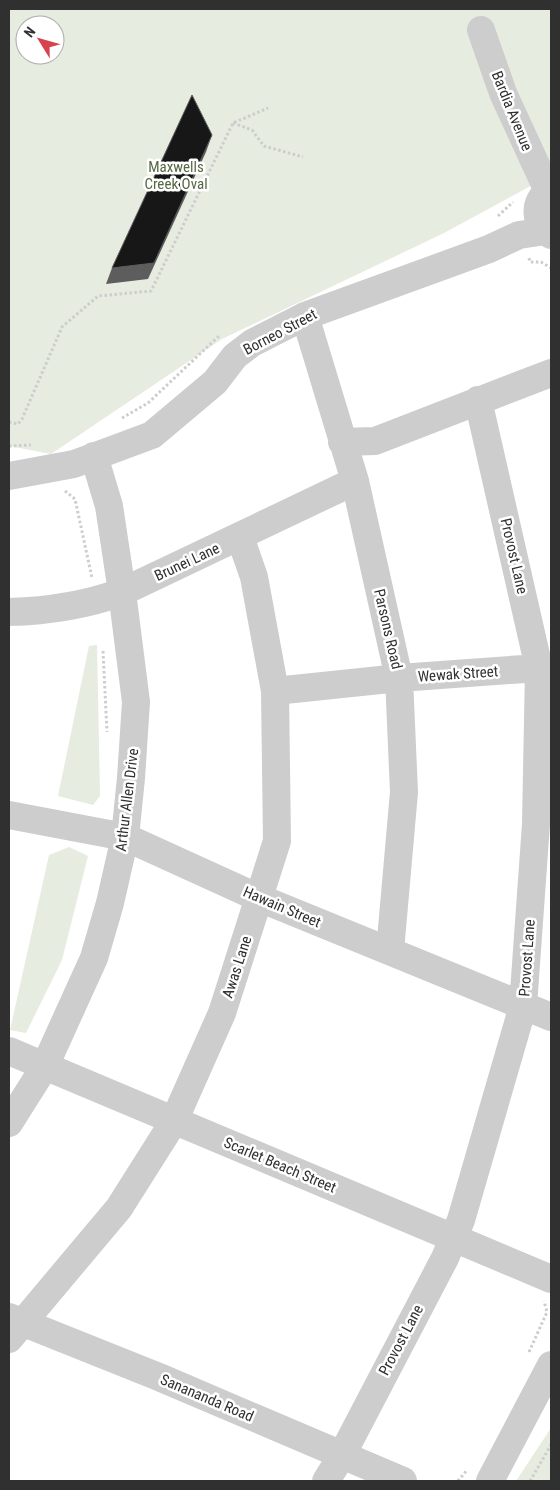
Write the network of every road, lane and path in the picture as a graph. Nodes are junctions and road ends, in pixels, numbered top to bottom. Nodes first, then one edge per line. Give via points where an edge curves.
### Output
1 (481, 30) dead end
2 (268, 108) dead end
3 (233, 123) junction
4 (303, 157) dead end
5 (550, 190) edge
6 (549, 233) edge
7 (530, 262) dead end
8 (551, 268) edge
9 (305, 316) junction
10 (551, 373) edge
11 (478, 400) junction
12 (9, 422) edge
13 (342, 442) junction
14 (94, 456) junction
15 (9, 476) edge
16 (355, 481) junction
17 (66, 492) dead end
18 (240, 537) junction
19 (110, 596) junction
20 (9, 612) edge
21 (102, 642) dead end
22 (545, 667) edge
23 (399, 678) junction
24 (276, 691) junction
25 (107, 733) dead end
26 (9, 815) edge
27 (124, 837) junction
28 (259, 898) junction
29 (390, 951) junction
30 (523, 1006) junction
31 (551, 1017) edge
32 (9, 1051) edge
33 (45, 1066) junction
34 (174, 1120) junction
35 (9, 1123) edge
36 (452, 1239) junction
37 (551, 1279) edge
38 (14, 1326) edge
39 (551, 1365) edge
40 (551, 1445) edge
41 (342, 1455) junction
42 (461, 1477) dead end
43 (326, 1481) edge
44 (403, 1481) edge
45 (458, 1481) edge
46 (490, 1481) edge
47 (530, 1481) edge

1 - 5 street, Bardia Avenue via 502,93
2 - 3 path
3 - 4 path via 252,130 264,146
3 - 12 path via 151,291 98,296 62,327 22,419 18,424
5 - 6 street via 538,204 537,213 538,221
6 - 9 street, Borneo Street via 518,236
7 - 8 path via 541,262
9 - 13 street, Parsons Road
9 - 14 street, Borneo Street via 252,343 215,382 152,435
10 - 11 street
11 - 13 street via 375,441
11 - 22 street, Provost Lane
13 - 16 street, Parsons Road
14 - 15 street, Borneo Street via 74,464
14 - 19 street, Arthur Allen Drive via 108,506
16 - 18 street, Brunei Lane
16 - 23 street, Parsons Road
17 - 19 path via 75,499
18 - 19 street, Brunei Lane
18 - 24 street, Awas Lane via 254,577
19 - 20 street, Brunei Lane via 60,608
19 - 27 street, Arthur Allen Drive via 136,702
21 - 25 path
22 - 23 street, Wewak Street
22 - 30 street, Provost Lane
23 - 24 street, Wewak Street
23 - 29 street, Parsons Road via 404,792
24 - 28 street, Awas Lane via 277,841
26 - 27 street, Hawain Street
27 - 28 street, Hawain Street
27 - 33 street, Arthur Allen Drive via 94,958
28 - 29 street, Hawain Street
28 - 34 street, Awas Lane via 222,1013
29 - 30 street, Hawain Street
30 - 31 street, Hawain Street
30 - 36 street, Provost Lane via 461,1220
32 - 33 street, Scarlet Beach Street
33 - 34 street, Scarlet Beach Street
33 - 35 street, Arthur Allen Drive
34 - 36 street, Scarlet Beach Street
34 - 38 street, Awas Lane via 119,1208
36 - 37 street, Scarlet Beach Street
36 - 41 street, Provost Lane
38 - 41 street, Sanananda Road
39 - 46 street
40 - 47 path
41 - 43 street, Provost Lane
41 - 44 street, Sanananda Road
42 - 45 path

